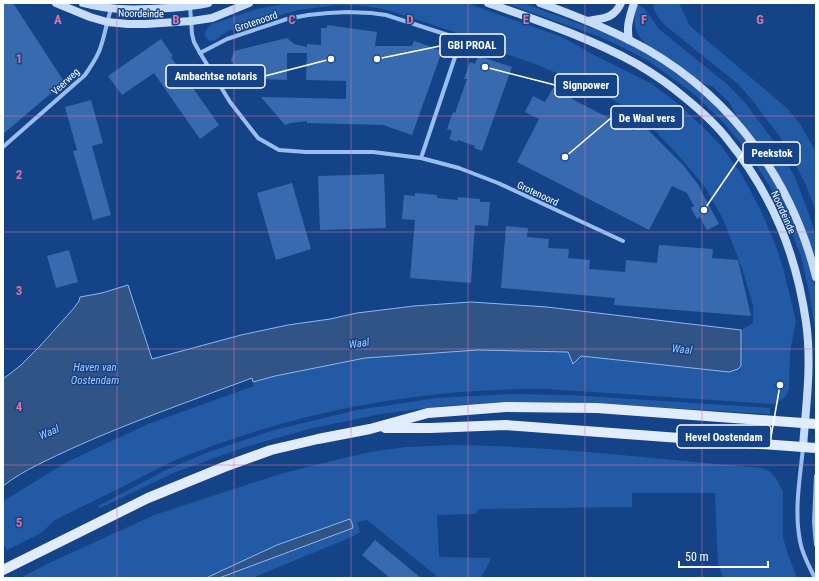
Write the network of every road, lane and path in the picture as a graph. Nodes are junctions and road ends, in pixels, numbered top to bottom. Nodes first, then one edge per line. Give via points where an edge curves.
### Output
1 (56, 3) edge
2 (83, 3) edge
3 (208, 3) edge
4 (249, 3) edge
5 (488, 3) edge
6 (540, 3) edge
7 (621, 3) edge
8 (634, 3) edge
9 (190, 6) junction
10 (111, 9) junction
11 (587, 21) junction
12 (107, 22) junction
13 (192, 22) junction
14 (629, 40) junction
15 (200, 53) junction
16 (3, 147) edge
17 (420, 158) junction
18 (623, 242) dead end
19 (816, 277) edge
20 (805, 423) junction
21 (816, 424) edge
22 (370, 428) junction
23 (803, 447) junction
24 (816, 448) edge
25 (816, 476) edge
26 (816, 545) edge
27 (3, 570) edge
28 (815, 578) edge

1 - 12 main road, Noordeinde
2 - 10 main road, Noordeinde
3 - 9 main road, Noordeinde
4 - 13 main road, Noordeinde via 212,18
5 - 20 main road, Noordeinde via 571,33 638,65 668,84 702,112 727,138 766,194 793,259 806,323 809,375
6 - 11 main road, Noordeinde
7 - 11 main road via 611,16
8 - 14 main road via 628,22
9 - 10 main road, Noordeinde via 146,10
9 - 13 street, Grotenoord
10 - 12 street, Veerweg
11 - 14 main road, Noordeinde
12 - 13 main road, Noordeinde
12 - 16 street, Veerweg via 98,54 85,74
13 - 15 street, Grotenoord via 194,42
14 - 19 main road, Noordeinde via 682,73 716,101 738,124 775,174 800,226
15 - 17 street, Grotenoord via 230,102 258,138 279,150 373,152
15 - 17 street, Grotenoord via 227,39 287,19 328,12 386,15 448,35 455,40 457,51
17 - 18 street, Grotenoord via 459,168 498,183
20 - 21 main road
20 - 22 main road via 597,408 513,407 428,413
20 - 23 main road, Noordeinde
22 - 23 main road via 506,425
22 - 27 main road via 271,450 224,467 148,498
23 - 24 main road
23 - 28 street, Noordeinde via 797,519 800,541
25 - 26 street

